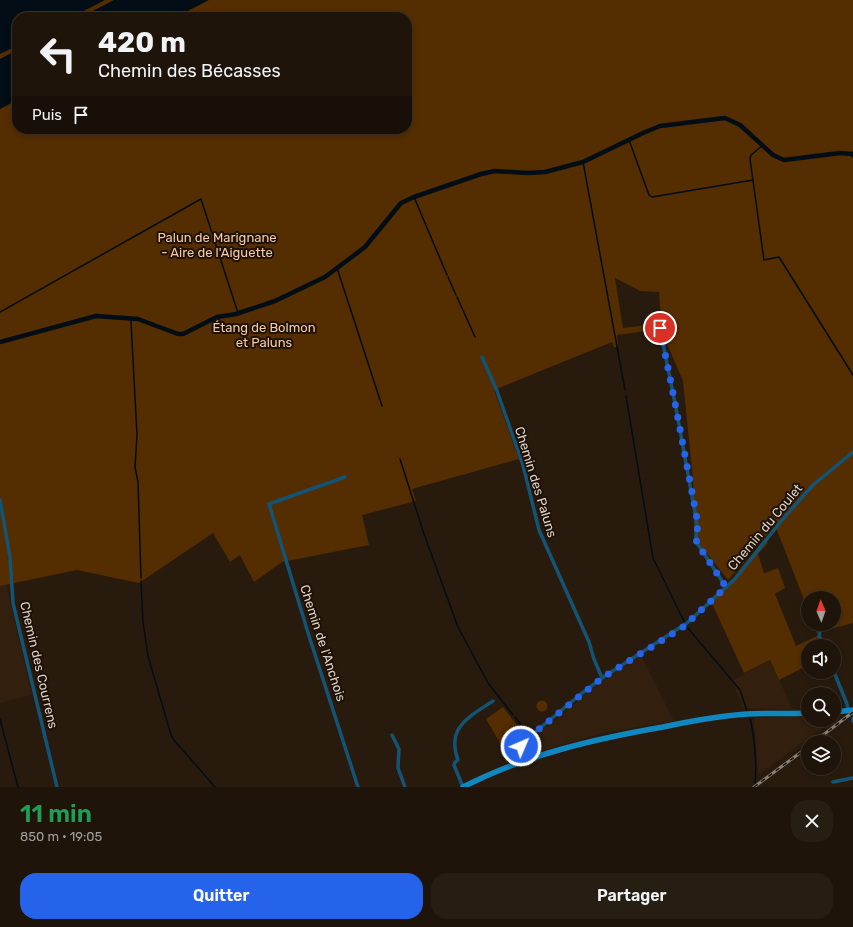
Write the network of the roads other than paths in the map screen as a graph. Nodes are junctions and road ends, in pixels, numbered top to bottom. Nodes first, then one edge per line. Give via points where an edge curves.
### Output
1 (660, 328) dead end
2 (482, 357) dead end
3 (853, 452) edge
4 (345, 477) dead end
5 (0, 500) edge
6 (726, 587) junction
7 (602, 678) junction
8 (837, 679) edge
9 (493, 701) dead end
10 (850, 710) edge
11 (801, 714) edge
12 (853, 718) edge
13 (853, 721) edge
14 (392, 735) dead end
15 (511, 765) junction
16 (853, 778) edge
17 (833, 782) dead end
18 (58, 787) edge
19 (358, 787) edge
20 (405, 787) edge
21 (463, 787) edge

1 - 6 street via 698,524 696,541
2 - 7 street, Chemin des Paluns via 497,391 523,466 539,530 589,642
3 - 6 street, Chemin du Coulet via 813,485
4 - 19 street, Chemin de l'Anchois via 269,504
5 - 18 street, Chemin des Courrens via 10,557 13,603
6 - 7 street, Chemin du Coulet via 683,627
7 - 15 street, Chemin du Coulet via 528,738 513,755
8 - 10 street
9 - 21 street via 462,722 457,733 454,748 458,760 454,765
11 - 15 main road via 747,714 694,721 604,738
12 - 13 street
14 - 20 street via 399,749 398,768
15 - 21 main road
16 - 17 street

